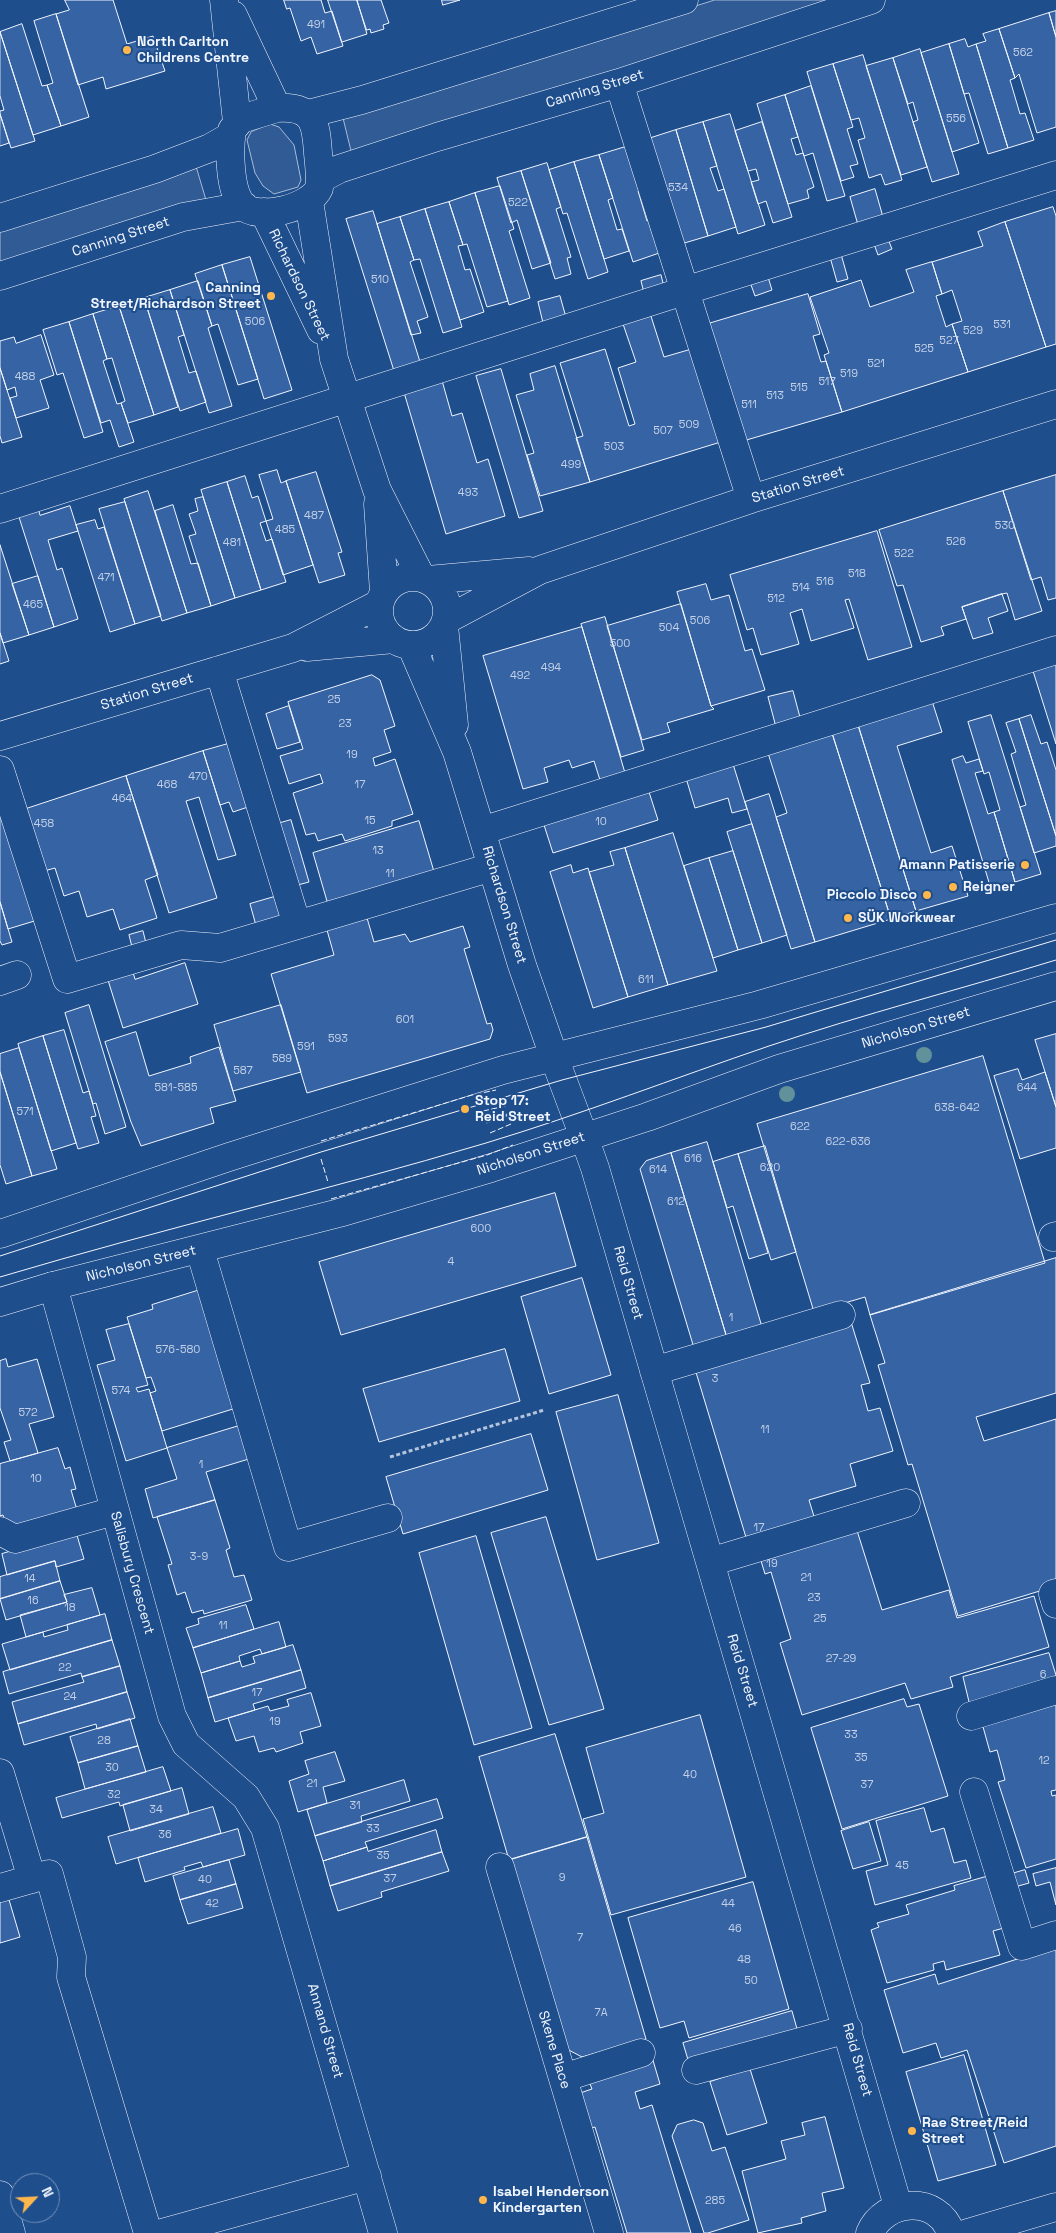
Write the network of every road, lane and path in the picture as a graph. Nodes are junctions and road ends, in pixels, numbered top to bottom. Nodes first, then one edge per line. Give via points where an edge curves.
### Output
1 (225, 0) edge
2 (684, 0) edge
3 (871, 0) edge
4 (619, 83) junction
5 (277, 108) junction
6 (308, 114) junction
7 (234, 129) junction
8 (1056, 175) edge
9 (314, 190) junction
10 (254, 209) junction
11 (0, 218) edge
12 (0, 276) edge
13 (684, 291) junction
14 (334, 359) junction
15 (347, 400) junction
16 (1056, 404) edge
17 (377, 490) junction
18 (751, 499) junction
19 (0, 509) edge
20 (540, 570) junction
21 (425, 579) junction
22 (382, 598) junction
23 (445, 623) junction
24 (402, 642) junction
25 (293, 648) junction
26 (1056, 650) edge
27 (219, 670) junction
28 (0, 736) edge
29 (457, 752) junction
30 (0, 770) edge
31 (480, 831) junction
32 (492, 867) junction
33 (1056, 918) edge
34 (297, 925) junction
35 (1056, 986) edge
36 (554, 1057) junction
37 (516, 1112) dead end
38 (486, 1122) dead end
39 (584, 1137) junction
40 (0, 1234) edge
41 (200, 1250) junction
42 (53, 1286) junction
43 (0, 1302) edge
44 (841, 1315) dead end
45 (654, 1371) junction
46 (544, 1410) dead end
47 (390, 1456) dead end
48 (906, 1504) dead end
49 (114, 1511) junction
50 (388, 1518) dead end
51 (0, 1532) edge
52 (710, 1562) junction
53 (1056, 1690) edge
54 (971, 1716) dead end
55 (0, 1773) edge
56 (974, 1792) dead end
57 (265, 1828) joint
58 (500, 1867) dead end
59 (32, 1879) junction
60 (0, 1888) edge
61 (1056, 1935) edge
62 (848, 2029) junction
63 (641, 2053) dead end
64 (696, 2070) dead end
65 (562, 2078) junction
66 (367, 2176) junction
67 (0, 2195) edge
68 (898, 2206) junction
69 (1056, 2207) edge
70 (11, 2233) edge
71 (148, 2233) edge
72 (162, 2233) edge
73 (383, 2233) edge
74 (609, 2233) edge
75 (870, 2233) edge
76 (951, 2233) edge
77 (968, 2233) edge

1 - 5 street
1 - 7 street
2 - 6 street
3 - 4 street, Canning Street
4 - 9 street, Canning Street via 339,169
4 - 13 street
5 - 6 street via 296,109
5 - 7 street
6 - 9 street via 316,127
7 - 10 street via 234,189
7 - 11 street via 210,148 155,169
8 - 13 street
9 - 10 street via 287,209
9 - 14 street, Richardson Street
10 - 12 street, Canning Street via 183,217
10 - 14 street, Richardson Street
13 - 15 street
13 - 18 street
14 - 15 street, Richardson Street
15 - 17 street, Richardson Street
15 - 19 street
16 - 18 street, Station Street
17 - 21 street, Richardson Street
17 - 22 street, Richardson Street
18 - 20 street, Station Street
20 - 21 street, Station Street
20 - 23 street, Station Street
21 - 22 street via 401,579
21 - 23 street via 438,587 444,597 448,608
22 - 24 street via 381,624
22 - 25 street, Station Street
23 - 24 street via 430,641
23 - 29 street, Richardson Street
24 - 25 street, Station Street
24 - 29 street, Richardson Street
25 - 27 street, Station Street
26 - 31 street
27 - 28 street, Station Street
27 - 34 street
29 - 31 street, Richardson Street
30 - 34 street via 67,979 181,945 220,948
31 - 32 street, Richardson Street
32 - 34 street
32 - 36 street, Richardson Street
33 - 36 street via 759,1005
35 - 39 street, Nicholson Street via 779,1069
36 - 39 street, Richardson Street
36 - 40 street via 357,1115
37 - 38 path
39 - 41 street, Nicholson Street via 339,1213
39 - 45 street, Reid Street
41 - 42 street, Nicholson Street
41 - 50 street via 288,1547
42 - 43 street, Nicholson Street
42 - 49 street, Salisbury Crescent
44 - 45 street
45 - 52 street, Reid Street
46 - 47 path
48 - 52 street
49 - 51 street via 15,1540
49 - 57 street, Salisbury Crescent via 172,1716 186,1744 246,1797
52 - 62 street, Reid Street
53 - 54 street
55 - 59 street
56 - 61 street via 1022,1946
57 - 66 street, Annand Street
58 - 65 street, Skene Place
59 - 60 street
59 - 71 street via 49,1874 72,1957 71,1976
62 - 64 street
62 - 68 street, Reid Street
63 - 65 street
65 - 74 street, Skene Place
66 - 72 street
66 - 73 street, Annand Street
67 - 70 street
68 - 75 street via 879,2218
68 - 76 street via 913,2204 927,2208 940,2217
69 - 77 street

